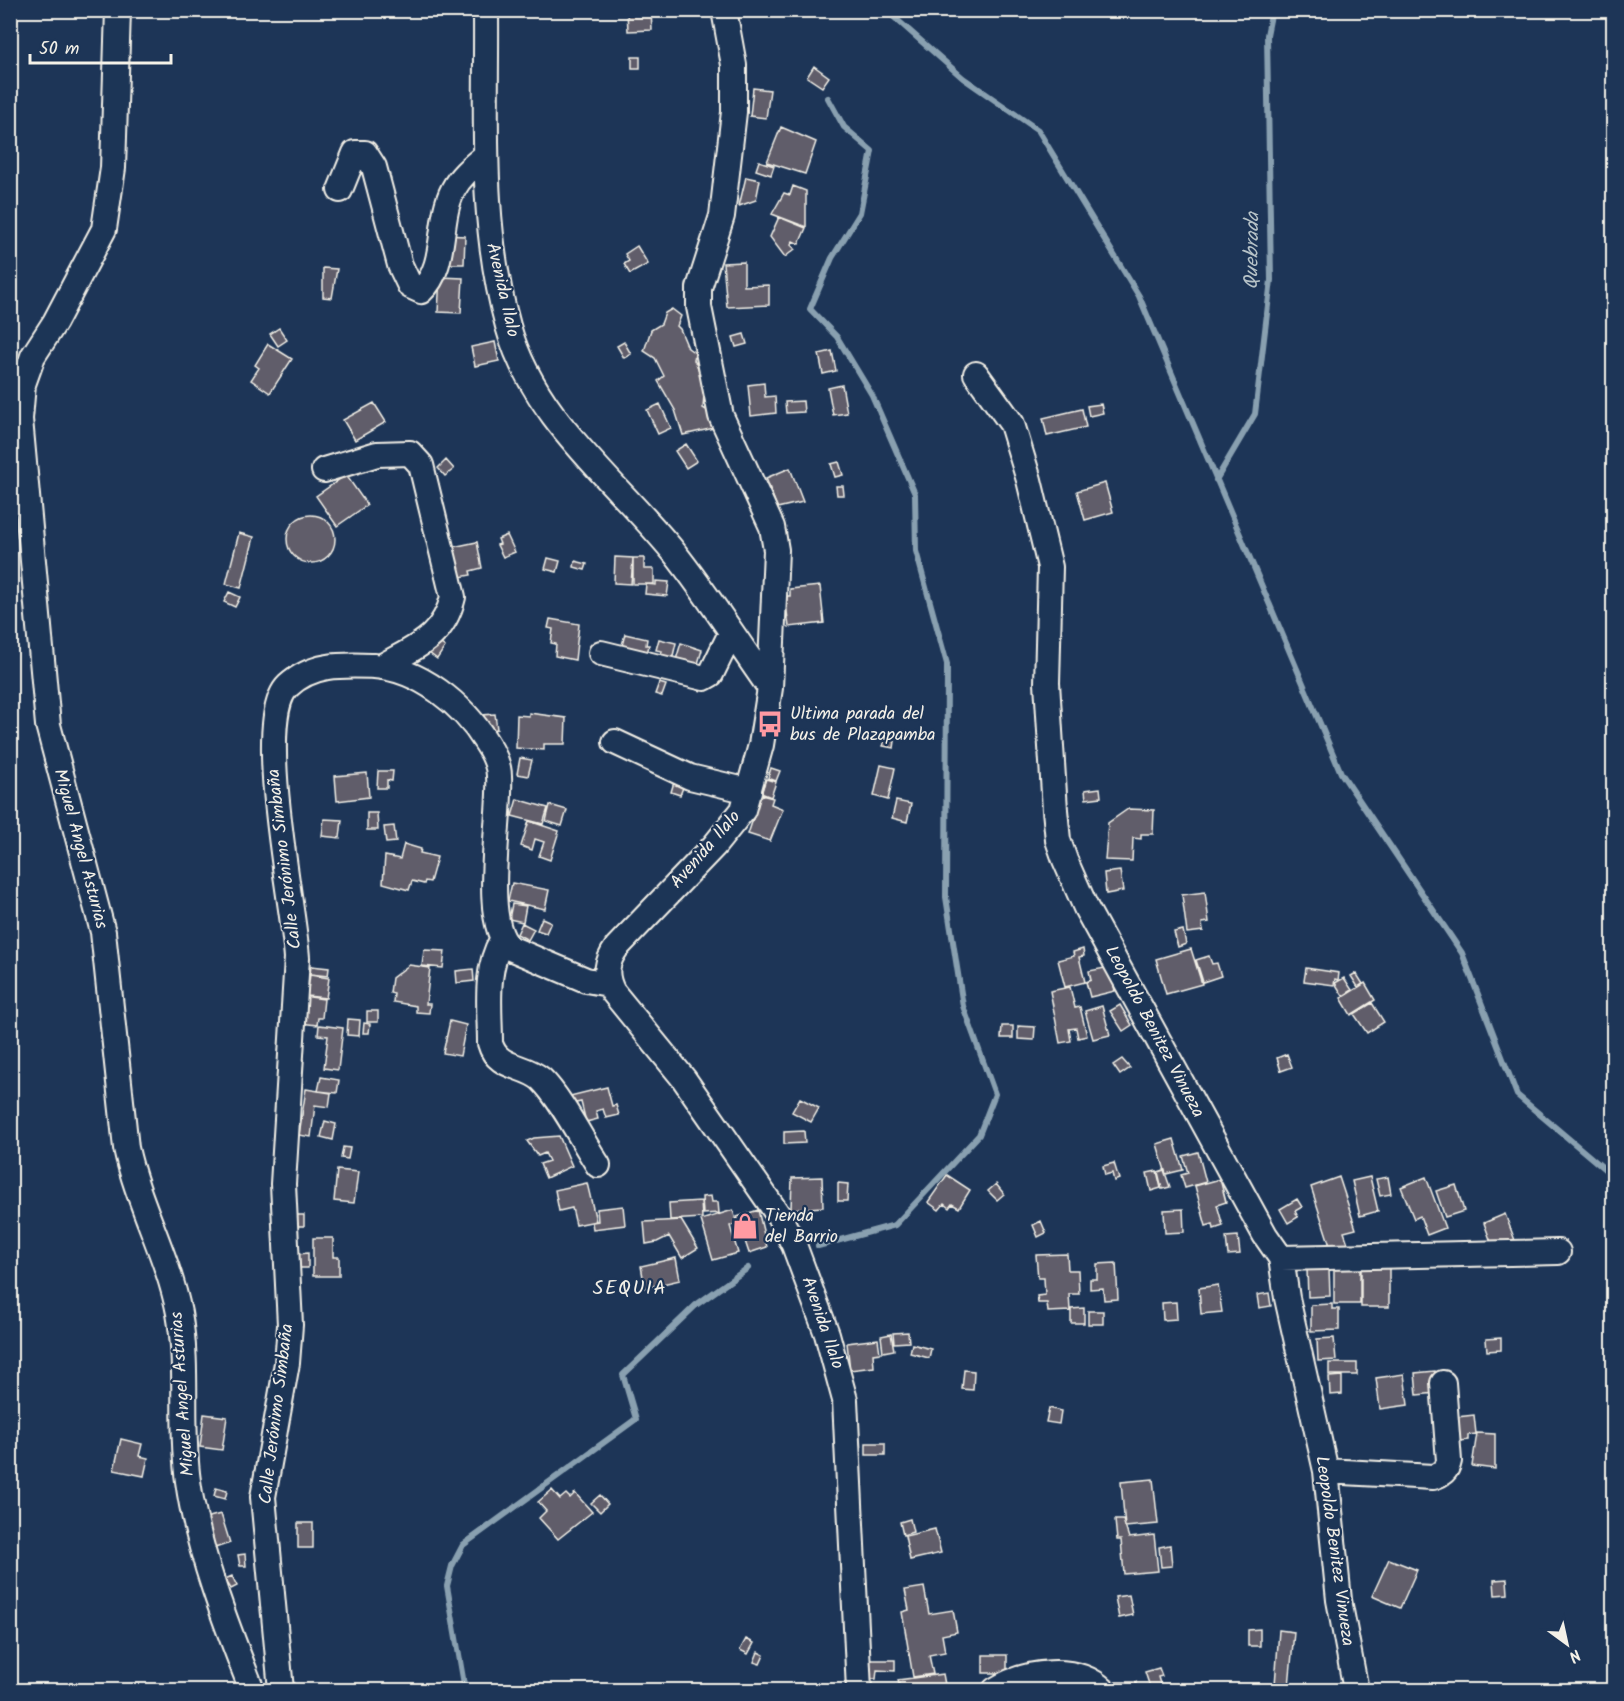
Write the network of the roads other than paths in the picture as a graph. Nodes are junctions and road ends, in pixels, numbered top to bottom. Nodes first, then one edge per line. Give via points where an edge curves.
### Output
1 (118, 10) edge
2 (486, 10) edge
3 (724, 10) edge
4 (485, 156) junction
5 (340, 190) dead end
6 (976, 374) dead end
7 (324, 470) dead end
8 (731, 633) junction
9 (601, 653) dead end
10 (381, 667) junction
11 (770, 688) junction
12 (615, 742) dead end
13 (749, 791) junction
14 (502, 940) junction
15 (609, 984) junction
16 (598, 1165) dead end
17 (1558, 1252) dead end
18 (1281, 1258) junction
19 (1443, 1383) dead end
20 (1326, 1471) junction
21 (252, 1690) edge
22 (281, 1690) edge
23 (859, 1690) edge
24 (995, 1690) edge
25 (1103, 1690) edge
26 (1356, 1690) edge

1 - 21 street, Miguel Angel Asturias via 113,168 104,230 33,356 23,384 21,450 48,726 103,932 131,1172 180,1315 188,1481 200,1537
2 - 4 street, Avenida Ilalo
3 - 11 street via 734,64 734,112 722,216 699,288 699,307 721,417 772,527 776,550
4 - 5 street via 452,191 432,281 421,291 410,286 400,265 374,167 365,153 354,153
4 - 8 street, Avenida Ilalo via 491,247 516,350 546,406 673,552
6 - 18 street, Leopoldo Benitez Vinueza via 1012,424 1050,567 1047,683 1058,840 1073,883 1187,1095
7 - 10 street via 377,454 410,453 421,465 453,597 448,616 435,634
8 - 9 street via 711,674 704,678
8 - 11 street, Avenida Ilalo
10 - 14 street, Calle Jerónimo Simbaña via 432,685 477,728 495,762 500,774 494,896
10 - 22 street, Calle Jerónimo Simbaña via 336,664 316,668 287,686 274,724 273,772 297,958 283,1184 290,1325 263,1497
11 - 13 street, Avenida Ilalo
12 - 13 street via 690,777
13 - 15 street, Avenida Ilalo via 735,822 610,957 606,977
14 - 15 street via 510,948 586,980
14 - 16 street via 490,974 493,1052 500,1060 540,1078
15 - 23 street, Avenida Ilalo via 684,1079 779,1216 827,1334 845,1400
17 - 18 street
18 - 20 street, Leopoldo Benitez Vinueza
19 - 20 street via 1449,1461 1441,1474 1433,1477
20 - 26 street, Leopoldo Benitez Vinueza via 1339,1600
24 - 25 street via 1025,1677 1062,1673 1092,1679

